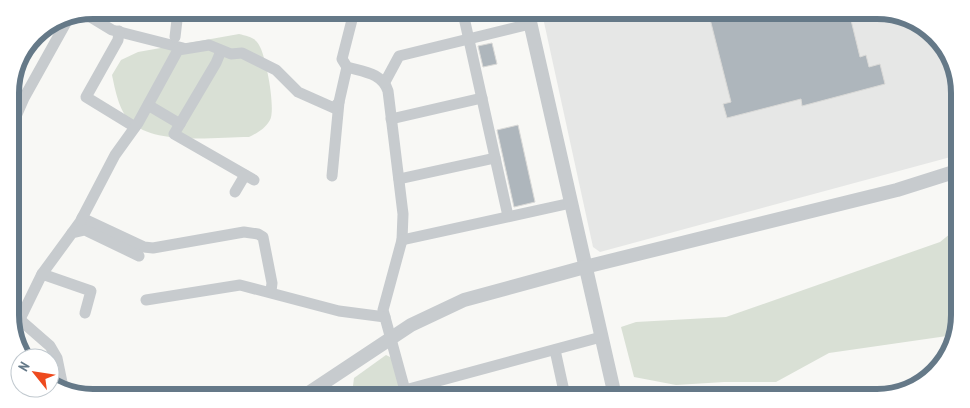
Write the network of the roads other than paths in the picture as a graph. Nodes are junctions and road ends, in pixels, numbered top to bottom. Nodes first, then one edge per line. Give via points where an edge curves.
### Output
1 (96, 19) edge
2 (178, 19) edge
3 (352, 19) edge
4 (464, 19) edge
5 (529, 19) edge
6 (65, 24) edge
7 (119, 31) junction
8 (175, 37) dead end
9 (469, 40) junction
10 (183, 48) junction
11 (221, 51) junction
12 (347, 67) junction
13 (385, 82) junction
14 (482, 98) junction
15 (339, 102) junction
16 (148, 106) junction
17 (19, 109) edge
18 (391, 119) junction
19 (180, 124) junction
20 (135, 127) junction
21 (495, 158) junction
22 (951, 167) edge
23 (951, 173) edge
24 (332, 176) dead end
25 (399, 179) junction
26 (235, 192) dead end
27 (571, 203) junction
28 (508, 216) junction
29 (82, 218) junction
30 (72, 233) junction
31 (402, 240) junction
32 (139, 256) dead end
33 (585, 267) junction
34 (42, 274) junction
35 (271, 291) junction
36 (146, 300) dead end
37 (19, 310) edge
38 (85, 313) dead end
39 (385, 317) junction
40 (19, 318) edge
41 (391, 337) junction
42 (601, 337) junction
43 (555, 350) junction
44 (62, 383) edge
45 (314, 389) edge
46 (405, 389) edge
47 (417, 389) edge
48 (563, 389) edge
49 (613, 389) edge

1 - 7 street
2 - 8 street
3 - 12 street via 342,59
4 - 9 street
5 - 9 street
5 - 27 street
6 - 17 street
7 - 10 street
7 - 20 street via 118,40 86,97
9 - 13 street via 399,56
9 - 14 street
10 - 11 street via 209,45
10 - 16 street via 178,50
11 - 15 street via 242,53 276,70 298,92 334,108
11 - 19 street
12 - 13 street
12 - 15 street
13 - 18 street
14 - 18 street
14 - 21 street
15 - 24 street
16 - 19 street
16 - 20 street
18 - 25 street
19 - 26 street via 174,134 249,177
20 - 29 street via 115,155
21 - 25 street
21 - 28 street
22 - 33 street via 612,256
23 - 33 street via 897,190
25 - 31 street
27 - 28 street
27 - 33 street
28 - 31 street
29 - 30 street
29 - 35 street via 144,247 153,248 244,232 258,234 263,237
30 - 32 street via 85,230
30 - 34 street
31 - 39 street via 385,299
33 - 41 street via 464,300
33 - 42 street
34 - 37 street
34 - 38 street via 92,291
35 - 36 street via 240,285
35 - 39 street via 339,311
39 - 41 street
40 - 44 street via 50,346 57,358
41 - 45 street
41 - 46 street
42 - 43 street
42 - 49 street
43 - 47 street
43 - 48 street

